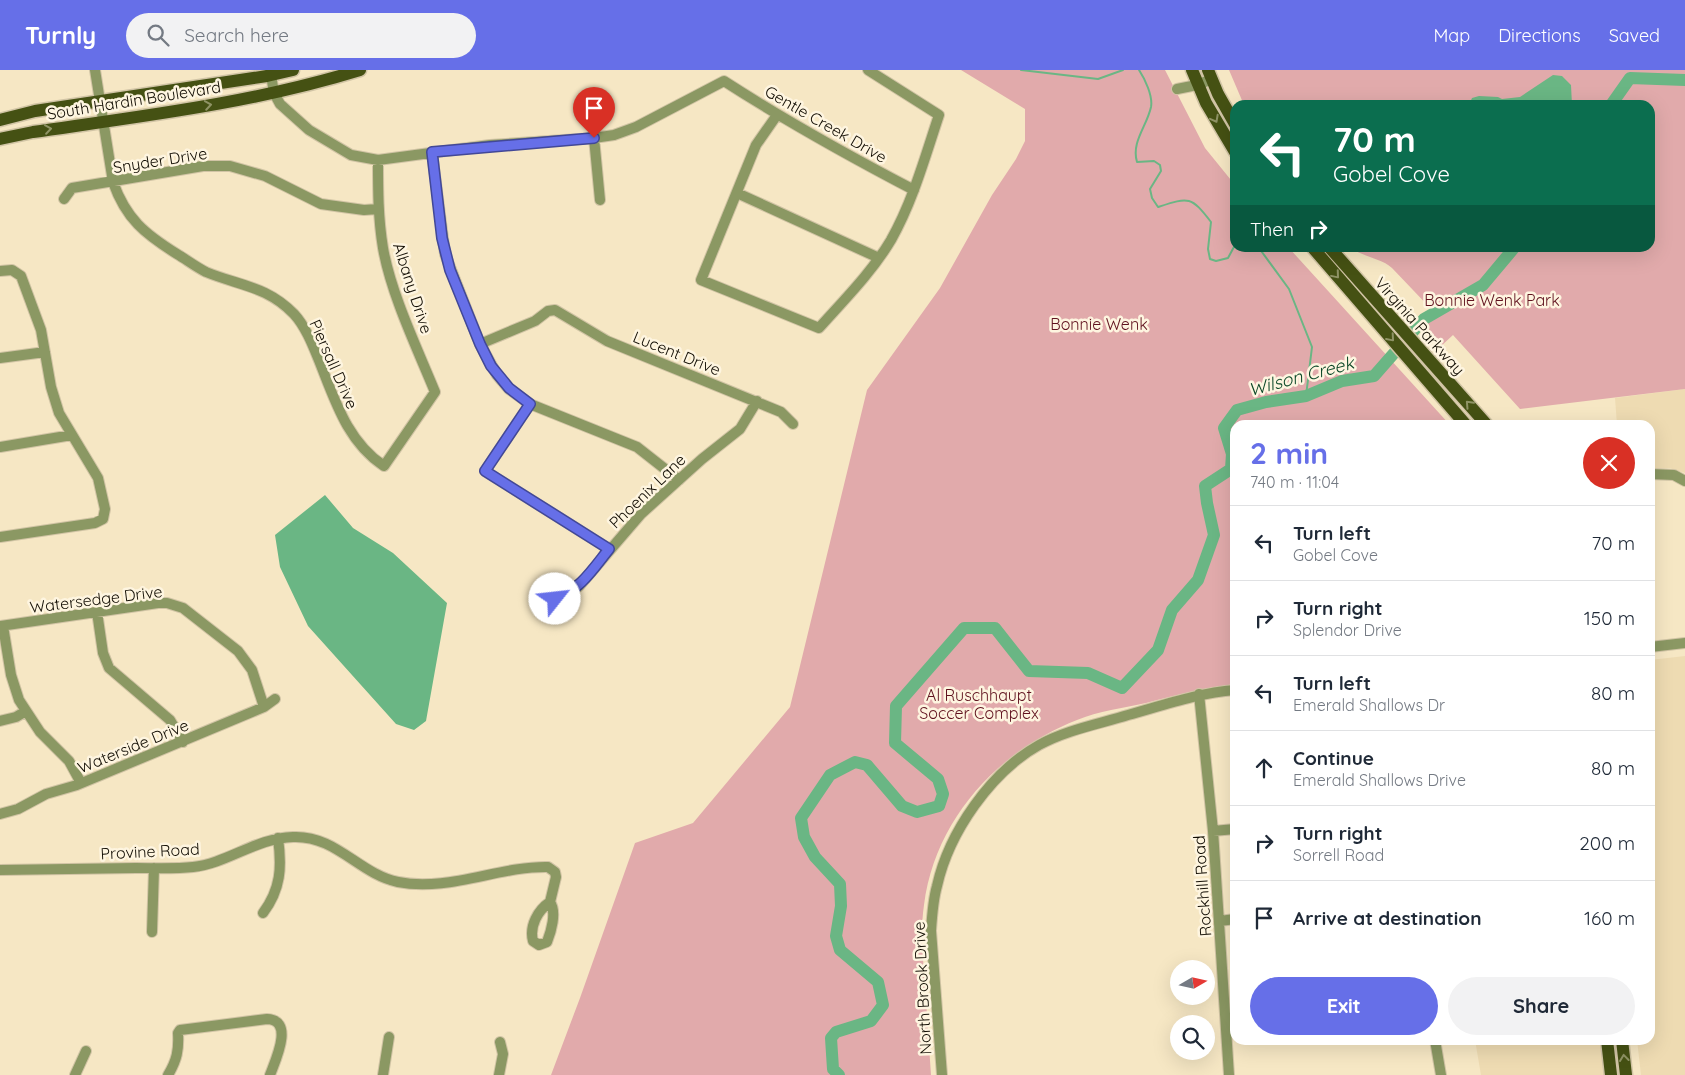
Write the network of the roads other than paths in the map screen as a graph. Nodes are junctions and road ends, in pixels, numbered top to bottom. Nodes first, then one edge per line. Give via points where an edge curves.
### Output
1 (95, 70) edge
2 (293, 70) edge
3 (360, 70) edge
4 (868, 70) edge
5 (1192, 70) edge
6 (1210, 74) edge
7 (271, 75) junction
8 (1197, 85) junction
9 (1177, 89) dead end
10 (274, 93) junction
11 (99, 102) junction
12 (1230, 114) edge
13 (777, 115) junction
14 (0, 120) edge
15 (102, 122) junction
16 (594, 138) junction
17 (0, 139) edge
18 (1230, 143) edge
19 (432, 152) junction
20 (378, 160) junction
21 (113, 182) junction
22 (914, 190) junction
23 (737, 193) junction
24 (64, 198) dead end
25 (600, 200) dead end
26 (378, 209) junction
27 (1317, 252) edge
28 (1333, 252) edge
29 (879, 258) junction
30 (4, 270) edge
31 (1364, 298) junction
32 (480, 344) junction
33 (45, 352) junction
34 (0, 358) edge
35 (435, 392) joint
36 (757, 401) junction
37 (530, 404) junction
38 (1462, 420) edge
39 (1482, 420) edge
40 (793, 424) dead end
41 (72, 435) junction
42 (0, 447) edge
43 (1655, 474) edge
44 (679, 480) junction
45 (1685, 481) edge
46 (0, 537) edge
47 (609, 549) junction
48 (555, 599) dead end
49 (97, 612) junction
50 (2, 626) edge
51 (1685, 642) edge
52 (1655, 645) edge
53 (1230, 691) edge
54 (1199, 694) junction
55 (275, 699) dead end
56 (264, 708) junction
57 (26, 711) junction
58 (0, 721) edge
59 (184, 742) junction
60 (81, 784) junction
61 (0, 814) edge
62 (1230, 829) edge
63 (1213, 831) junction
64 (278, 838) junction
65 (154, 868) junction
66 (0, 870) edge
67 (550, 902) dead end
68 (263, 913) dead end
69 (1230, 920) edge
70 (1220, 921) junction
71 (152, 932) dead end
72 (389, 1037) dead end
73 (500, 1042) dead end
74 (1435, 1045) edge
75 (1608, 1045) edge
76 (1623, 1045) edge
77 (86, 1051) dead end
78 (75, 1075) edge
79 (168, 1075) edge
80 (270, 1075) edge
81 (383, 1075) edge
82 (498, 1075) edge
83 (942, 1075) edge
84 (1229, 1075) edge
85 (1440, 1075) edge
86 (1611, 1075) edge
87 (1626, 1075) edge

1 - 11 street, Piersall Drive
2 - 7 main road, South Hardin Boulevard
3 - 10 main road, South Hardin Boulevard
4 - 22 street via 938,115
5 - 8 main road
6 - 8 street
6 - 12 main road
7 - 10 street
7 - 11 main road, South Hardin Boulevard
8 - 9 street
8 -> 18 main road
15 -> 10 main road, South Hardin Boulevard
10 - 20 street via 280,104 309,130 351,155
11 - 14 main road, South Hardin Boulevard
11 - 15 street, Piersall Drive
13 - 16 street, Gentle Creek Drive via 724,81 636,127
13 - 22 street, Gentle Creek Drive
13 - 23 street via 756,145
17 -> 15 main road, South Hardin Boulevard
15 - 21 street, Piersall Drive
16 - 19 street
16 - 25 street
19 - 20 street
19 - 32 street via 445,254
20 - 26 street, Albany Drive
21 - 24 street, Snyder Drive via 72,188
21 - 26 street, Snyder Drive via 203,166 230,166 265,176 321,204
21 - 35 street, Piersall Drive via 131,218 149,236 205,272 266,292 294,315 310,338 344,422 359,444 384,466
22 - 29 street via 892,239
23 - 29 street
23 - 29 street via 701,280 819,328
26 - 35 street, Albany Drive via 383,249 399,301
27 -> 31 main road, Virginia Parkway
28 - 31 main road, Virginia Parkway
30 - 33 street via 21,276 41,330
31 -> 38 main road, Virginia Parkway
39 -> 31 main road, Virginia Parkway
32 - 36 street, Lucent Drive via 525,326 550,310 557,311 607,341
32 - 37 street via 503,382
33 - 34 street
33 - 41 street via 53,394
36 - 40 street, Lucent Drive via 785,414
36 - 44 street, Phoenix Lane via 740,429
37 - 44 street via 637,447
37 - 47 street via 485,471
41 - 42 street
41 - 46 street via 98,478 105,509 103,519 95,523
43 - 45 street via 1674,475
44 - 47 street, Phoenix Lane
47 - 48 street, Phoenix Lane via 579,586
49 - 50 street, Watersedge Drive
49 - 56 street, Watersedge Drive via 158,603 183,608 246,660
49 - 59 street via 103,653 109,668 170,720
50 - 57 street via 11,675
51 - 52 street
53 - 54 street, North Brook Drive
54 - 63 street, Rockhill Road
54 - 83 street, North Brook Drive via 1040,745 1008,768 972,808 944,862 933,907 931,931
55 - 56 street, Waterside Drive
56 - 59 street, Waterside Drive
57 - 58 street
57 - 60 street via 40,732 69,761
59 - 60 street, Waterside Drive
60 - 61 street, Waterside Drive via 46,794
62 - 63 street
63 - 70 street, Rockhill Road
64 - 65 street, Provine Road via 200,866
64 - 67 street, Provine Road via 317,839 338,848 383,878 408,884 437,883 548,866 556,877
64 - 68 street via 282,861 279,882
65 - 66 street, Provine Road
65 - 71 street
69 - 70 street
70 - 84 street, Rockhill Road
72 - 81 street
73 - 82 street via 503,1054
74 - 85 street
75 - 86 main road
87 -> 76 main road
77 - 78 street
79 - 80 street via 179,1052 180,1030 272,1019 278,1024 282,1038

